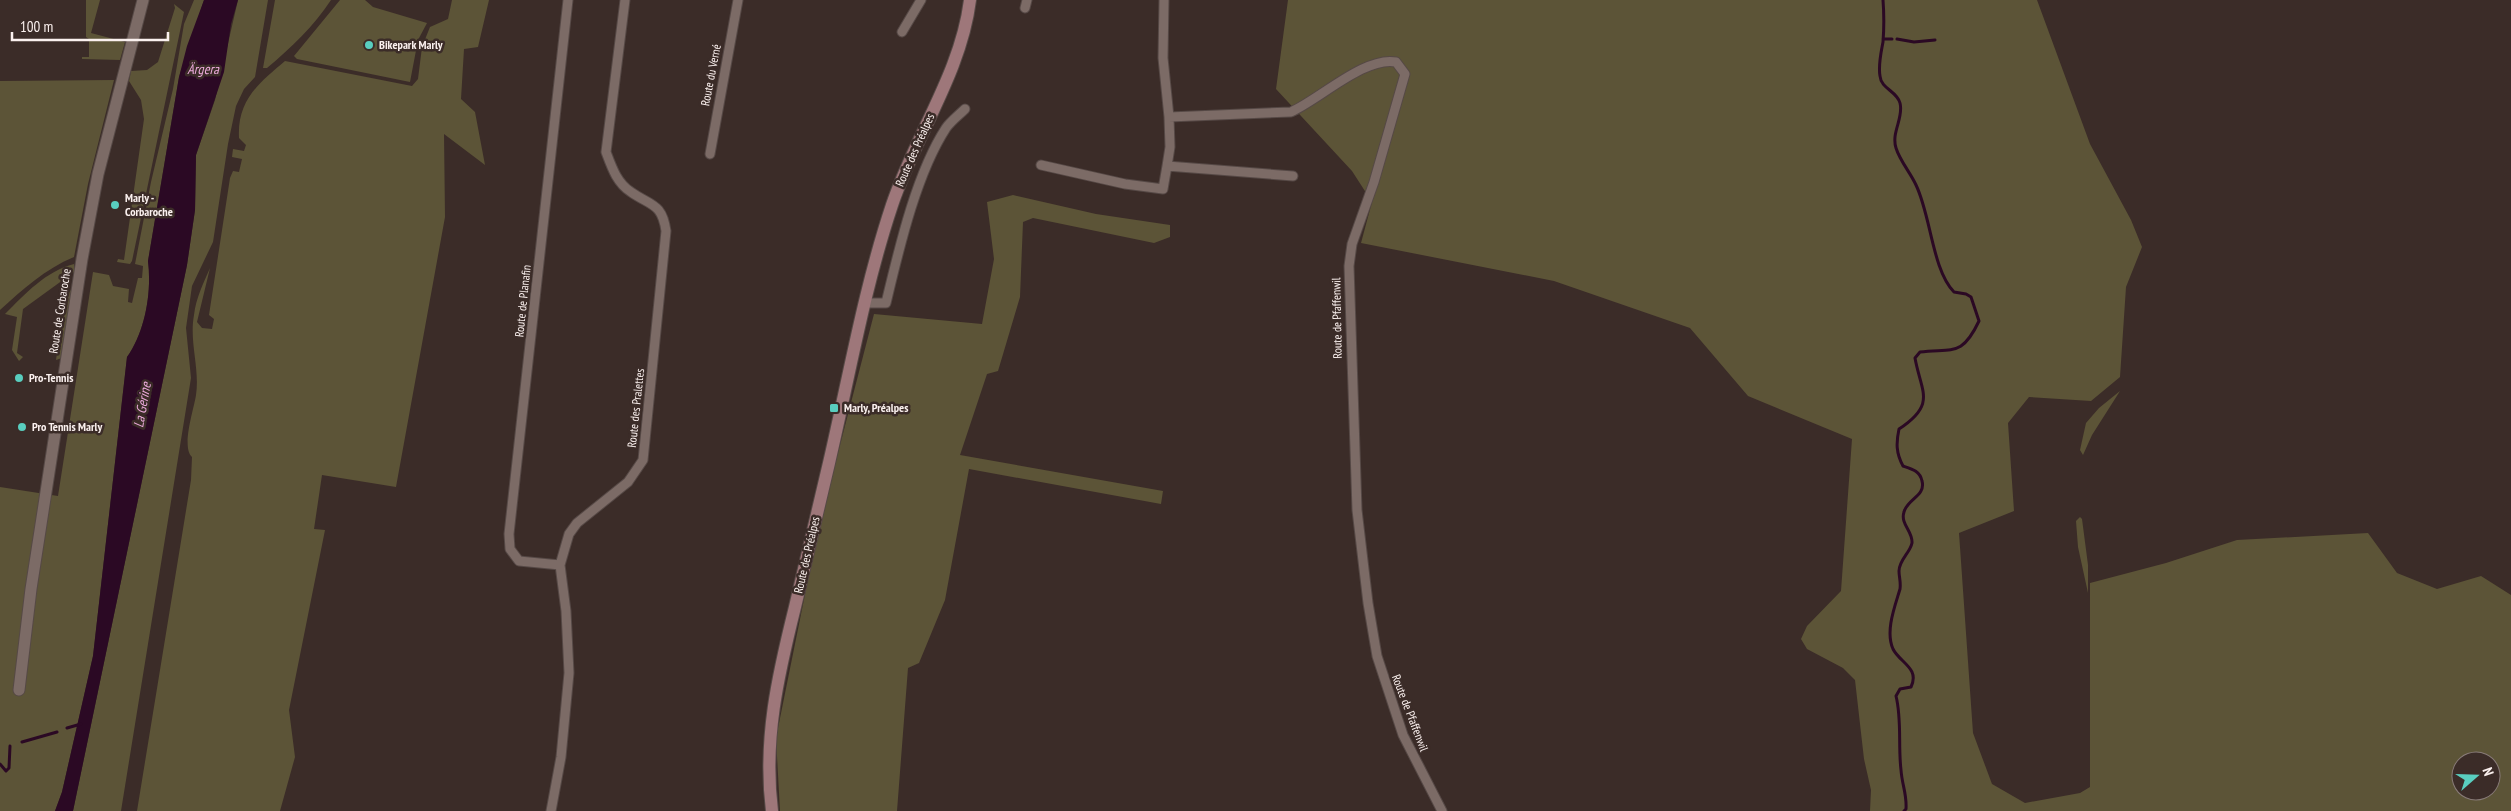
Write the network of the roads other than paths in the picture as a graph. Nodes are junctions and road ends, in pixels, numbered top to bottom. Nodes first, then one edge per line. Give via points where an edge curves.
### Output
1 (143, 0) edge
2 (568, 0) edge
3 (624, 0) edge
4 (738, 0) edge
5 (921, 0) edge
6 (970, 0) edge
7 (1164, 0) edge
8 (902, 32) dead end
9 (965, 108) dead end
10 (1169, 117) junction
11 (710, 154) dead end
12 (1041, 165) dead end
13 (1167, 166) junction
14 (1293, 176) dead end
15 (866, 302) junction
16 (560, 565) junction
17 (19, 690) dead end
18 (551, 811) edge
19 (772, 811) edge
20 (1442, 811) edge

1 - 17 street, Route de Corbaroche via 98,174 82,260 31,589
2 - 16 street, Route de Planafin via 509,534 510,549 519,561
3 - 16 street, Route des Pralettes via 606,152 615,176 630,192 655,205 664,216 666,231 643,460 628,482 576,523 569,534
4 - 11 street, Route du Verné
5 - 8 street
6 - 15 main road, Route des Préalpes via 958,49 892,205
7 - 10 street via 1163,58
9 - 15 street, Route des Préalpes via 947,126 931,156 902,237 886,303
10 - 13 street
10 - 20 street, Route de Pfaffenwil via 1291,112 1368,66 1387,60 1396,62 1405,74 1374,182 1352,244 1349,266 1357,500 1377,656 1403,735
12 - 13 street via 1163,189
13 - 14 street
15 - 19 main road, Route des Préalpes via 775,694 768,756
16 - 18 street, Route des Pralettes via 569,673 561,757

